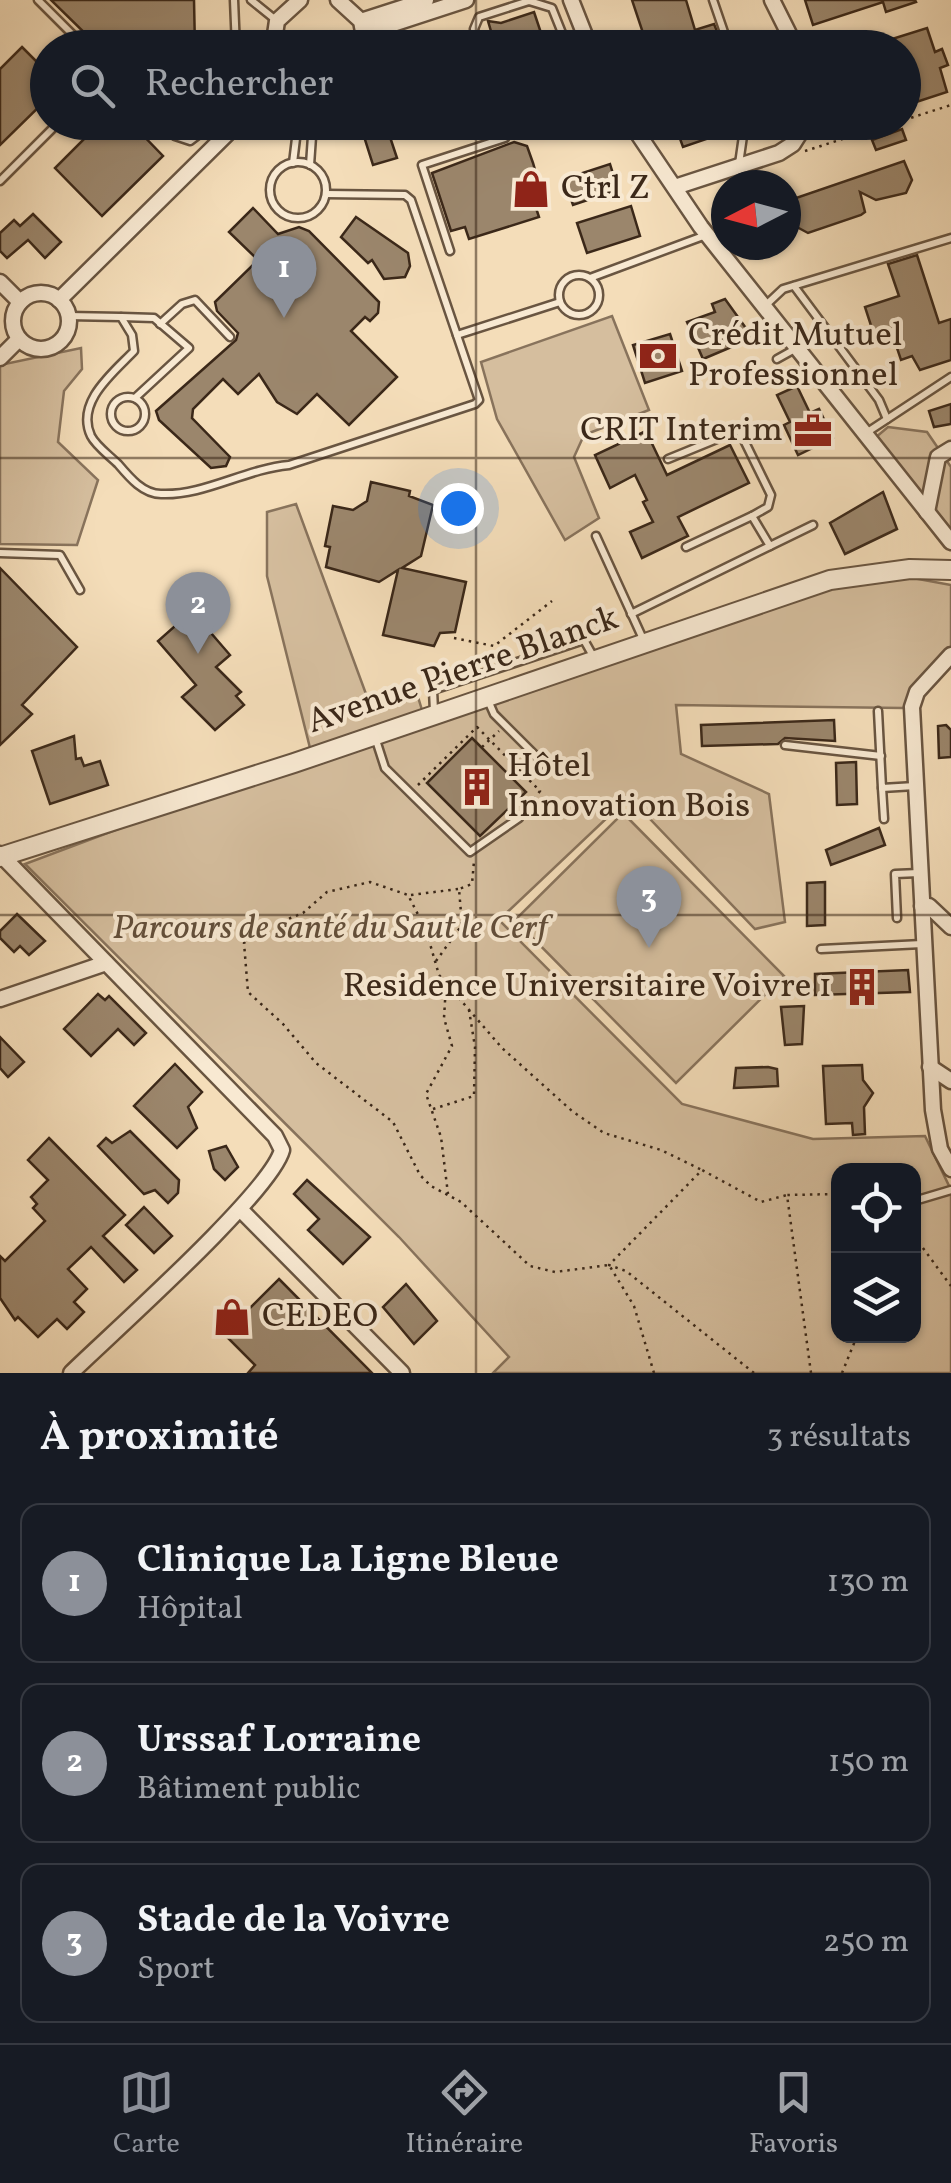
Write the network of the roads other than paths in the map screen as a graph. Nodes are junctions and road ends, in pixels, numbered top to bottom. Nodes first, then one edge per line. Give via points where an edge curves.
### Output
1 (38, 0) edge
2 (234, 0) edge
3 (251, 0) edge
4 (300, 0) edge
5 (338, 0) edge
6 (426, 0) edge
7 (466, 0) edge
8 (713, 0) edge
9 (772, 0) edge
10 (571, 1) edge
11 (552, 8) junction
12 (279, 10) edge
13 (68, 30) edge
14 (235, 30) edge
15 (361, 30) edge
16 (371, 30) edge
17 (376, 30) edge
18 (474, 30) edge
19 (561, 30) edge
20 (583, 30) edge
21 (723, 30) edge
22 (787, 30) edge
23 (41, 140) edge
24 (221, 140) edge
25 (296, 140) edge
26 (312, 140) edge
27 (499, 140) edge
28 (642, 140) edge
29 (742, 140) edge
30 (795, 140) edge
31 (293, 163) junction
32 (310, 165) junction
33 (738, 166) junction
34 (0, 181) edge
35 (675, 187) junction
36 (326, 194) junction
37 (706, 235) junction
38 (951, 238) edge
39 (450, 250) dead end
40 (590, 278) junction
41 (0, 282) edge
42 (794, 286) junction
43 (60, 300) junction
44 (20, 302) junction
45 (560, 302) junction
46 (762, 307) junction
47 (68, 316) junction
48 (121, 316) junction
49 (160, 324) junction
50 (456, 335) junction
51 (230, 337) dead end
52 (19, 338) junction
53 (795, 348) junction
54 (0, 358) edge
55 (777, 359) dead end
56 (951, 377) edge
57 (135, 398) junction
58 (887, 419) junction
59 (865, 434) junction
60 (951, 450) edge
61 (668, 459) dead end
62 (928, 512) junction
63 (752, 516) junction
64 (813, 525) dead end
65 (596, 536) dead end
66 (951, 542) edge
67 (770, 546) junction
68 (686, 547) dead end
69 (0, 553) edge
70 (951, 570) edge
71 (80, 590) dead end
72 (631, 614) junction
73 (645, 645) junction
74 (951, 656) edge
75 (596, 661) junction
76 (486, 697) junction
77 (878, 712) dead end
78 (434, 715) junction
79 (374, 736) junction
80 (785, 746) dead end
81 (880, 756) junction
82 (550, 769) dead end
83 (916, 786) junction
84 (882, 788) junction
85 (519, 818) road end
86 (884, 819) dead end
87 (1, 856) edge
88 (920, 873) junction
89 (922, 906) junction
90 (897, 918) dead end
91 (951, 927) edge
92 (924, 944) junction
93 (821, 949) dead end
94 (106, 962) junction
95 (0, 999) edge
96 (930, 1067) junction
97 (951, 1081) edge
98 (951, 1170) edge
99 (951, 1190) edge
100 (921, 1199) edge
101 (240, 1209) junction
102 (72, 1373) edge
103 (402, 1373) edge

1 - 13 lane
2 - 14 lane
3 - 12 lane
4 - 12 street
5 - 15 street
6 - 16 street
7 - 17 street
8 - 21 lane
9 - 22 street
10 - 11 lane
10 - 20 street
11 - 18 lane via 529,0 479,17
11 - 19 lane
23 - 34 lane
24 - 43 street
25 - 31 lane
26 - 32 lane
27 - 39 lane via 422,166
28 - 35 street
29 - 33 lane
30 - 33 street via 779,153
31 - 32 lane
31 - 36 lane via 271,186 279,210 294,218 312,215
32 - 36 lane via 323,177
33 - 35 street
35 - 37 street
36 - 50 lane via 411,200
37 - 40 lane
37 - 46 street
38 - 42 lane
40 - 45 lane via 564,281
40 - 45 lane via 598,295 590,312 571,314
41 - 44 street
42 - 46 lane
42 - 58 lane
43 - 44 street via 44,293
43 - 47 street
44 - 52 street via 13,324
45 - 50 lane
46 - 53 street
47 - 48 lane
47 - 52 street via 65,334 52,346 34,348
48 - 49 lane
48 - 50 lane via 134,352 91,399 91,436 135,483 155,494 184,494 476,404
49 - 51 lane via 196,300
49 - 57 lane via 189,348
52 - 54 street
53 - 55 lane
53 - 59 street
56 - 58 lane
57 - 57 lane via 114,404 110,415 118,429 134,431 143,423 146,412
58 - 59 lane
59 - 62 street
60 - 62 street via 938,457
61 - 63 lane via 738,430 771,495 768,507
62 - 66 street
63 - 67 lane
63 - 68 lane
64 - 67 lane
65 - 72 lane
67 - 72 lane
69 - 71 lane via 60,555
70 - 73 street, Avenue Pierre Blanck via 910,568 830,580
72 - 73 lane
73 - 75 street, Avenue Pierre Blanck
74 - 83 street via 917,692 912,707
75 - 76 street, Avenue Pierre Blanck
75 - 78 lane via 584,640 508,665 434,690
76 - 78 street, Avenue Pierre Blanck
76 - 82 lane
77 - 81 lane
78 - 79 street, Avenue Pierre Blanck
79 - 85 lane via 385,768 470,852
79 - 87 street, Avenue Pierre Blanck
80 - 81 lane
81 - 84 lane
83 - 84 lane
83 - 88 street
84 - 86 lane
87 - 94 street
88 - 89 street
88 - 90 lane via 895,874
89 - 91 street
89 - 92 street
92 - 93 lane
92 - 96 street
94 - 95 street
94 - 101 street via 275,1136 282,1150 278,1168
96 - 97 street
96 - 98 street via 940,1149
99 - 100 lane
101 - 102 street
101 - 103 street

